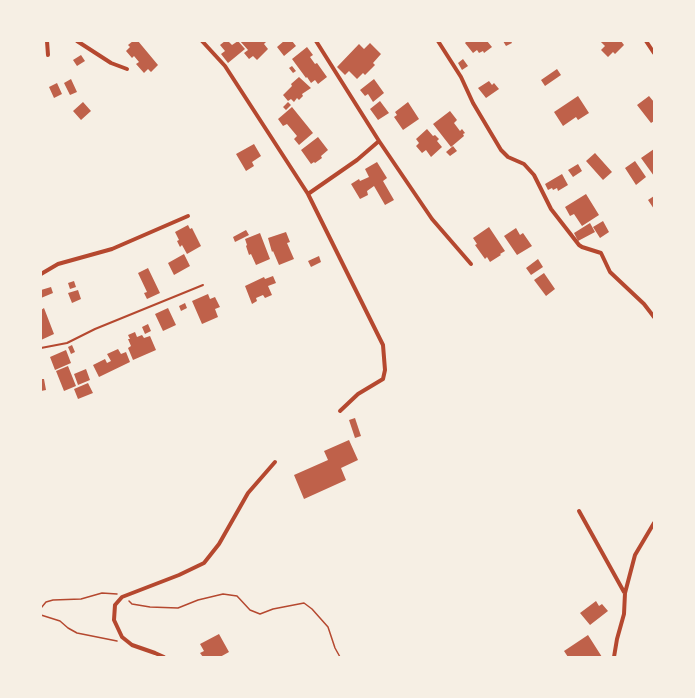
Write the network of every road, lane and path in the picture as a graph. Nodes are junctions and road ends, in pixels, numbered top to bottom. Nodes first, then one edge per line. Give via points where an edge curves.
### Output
1 (47, 41) edge
2 (77, 41) edge
3 (202, 41) edge
4 (316, 41) edge
5 (438, 41) edge
6 (646, 41) edge
7 (654, 53) edge
8 (48, 55) dead end
9 (127, 69) dead end
10 (379, 141) junction
11 (308, 194) junction
12 (188, 216) dead end
13 (472, 264) dead end
14 (41, 274) edge
15 (203, 285) dead end
16 (654, 317) edge
17 (41, 348) edge
18 (340, 411) dead end
19 (275, 462) dead end
20 (579, 511) dead end
21 (654, 523) edge
22 (625, 593) junction
23 (122, 597) junction
24 (41, 608) edge
25 (41, 615) edge
26 (117, 641) dead end
27 (164, 657) edge
28 (340, 657) edge
29 (614, 657) edge

1 - 8 street
2 - 9 street via 111,63
3 - 11 street via 225,66
4 - 10 street
5 - 16 street via 501,150 508,157 524,164 534,176 551,209 572,236 582,247 601,253 610,272
6 - 7 street
10 - 11 street via 357,160
10 - 13 street via 432,219
11 - 18 street via 383,345 383,379 358,394
12 - 14 street via 112,249 58,264
15 - 17 lane via 67,343
19 - 23 street via 248,493 219,544 204,563
20 - 22 street
21 - 22 street via 635,555
22 - 29 street via 624,614
23 - 24 path via 116,593 102,593 81,599 53,600 46,602
23 - 27 street via 115,605 114,620 122,637 132,645
23 - 28 path via 132,604 178,608 223,594 237,596 250,610 260,614 304,603 328,627
25 - 26 path via 60,621 77,633

